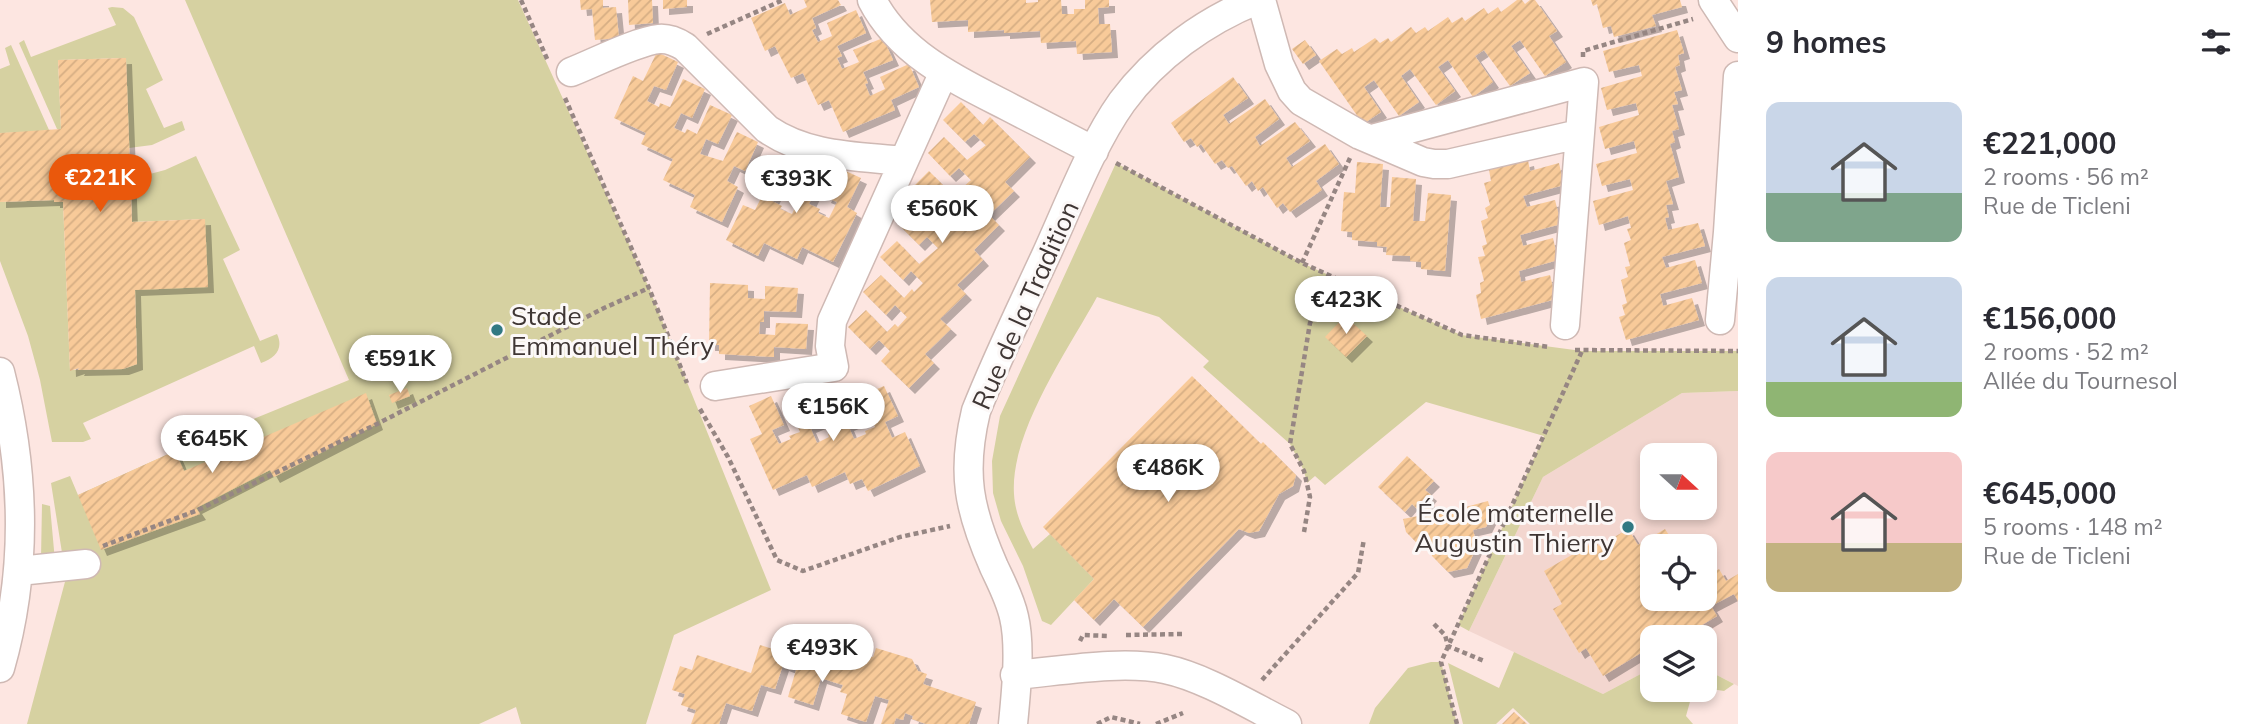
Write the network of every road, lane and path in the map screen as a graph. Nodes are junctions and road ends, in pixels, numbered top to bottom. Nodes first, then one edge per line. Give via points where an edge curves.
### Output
1 (521, 0) edge
2 (783, 0) edge
3 (872, 0) edge
4 (1259, 0) edge
5 (1717, 6) edge
6 (1738, 38) edge
7 (685, 47) junction
8 (560, 74) junction
9 (943, 74) junction
10 (1738, 76) edge
11 (1584, 82) junction
12 (1579, 134) junction
13 (1366, 137) junction
14 (1102, 155) junction
15 (903, 161) junction
16 (1733, 236) edge
17 (1302, 263) junction
18 (1332, 276) junction
19 (649, 288) junction
20 (1720, 320) dead end
21 (1562, 340) junction
22 (1582, 351) junction
23 (1736, 352) edge
24 (0, 372) edge
25 (700, 393) junction
26 (975, 521) junction
27 (1304, 532) dead end
28 (1364, 539) dead end
29 (86, 564) joint
30 (19, 571) junction
31 (1434, 624) dead end
32 (1448, 646) junction
33 (1484, 661) dead end
34 (0, 668) edge
35 (1016, 675) junction
36 (1242, 702) junction
37 (1183, 713) dead end
38 (1013, 724) edge
39 (1097, 724) edge
40 (1140, 724) edge
41 (1156, 724) edge
42 (1287, 724) edge
43 (1457, 724) edge

1 - 8 path
2 - 7 path
3 - 9 street via 901,38
4 - 13 street via 1292,90 1315,111
4 - 14 street, Rue de la Tradition via 1201,29 1162,58 1121,103
5 - 6 street
5 - 11 path via 1583,51
7 - 8 street via 659,39
7 - 15 street via 779,137 823,152
8 - 19 path
9 - 14 street
9 - 15 street
10 - 16 street
11 - 12 street
11 - 13 street
12 - 13 street via 1448,164 1423,162
12 - 21 street
13 - 17 path
14 - 17 path
14 - 26 street, Rue de la Tradition via 976,411 968,467
15 - 25 street via 832,321 834,367
16 - 20 street
17 - 18 path
18 - 21 path via 1461,335
18 - 27 path via 1310,323 1290,444 1304,471 1310,497
19 - 25 path
19 - 29 path via 198,510 100,547
21 - 22 path
22 - 23 path
22 - 32 path
24 - 30 street via 18,464
25 - 26 path via 777,560 803,571 900,537
26 - 35 street, Rue de la Tradition via 1015,620
28 - 36 path via 1358,573
29 - 30 street
30 - 34 street
31 - 32 path
32 - 33 path
32 - 43 path via 1441,662
35 - 36 street via 1153,667 1182,674
35 - 38 street, Rue de la Tradition
36 - 42 street
37 - 41 path
39 - 40 path via 1111,717

